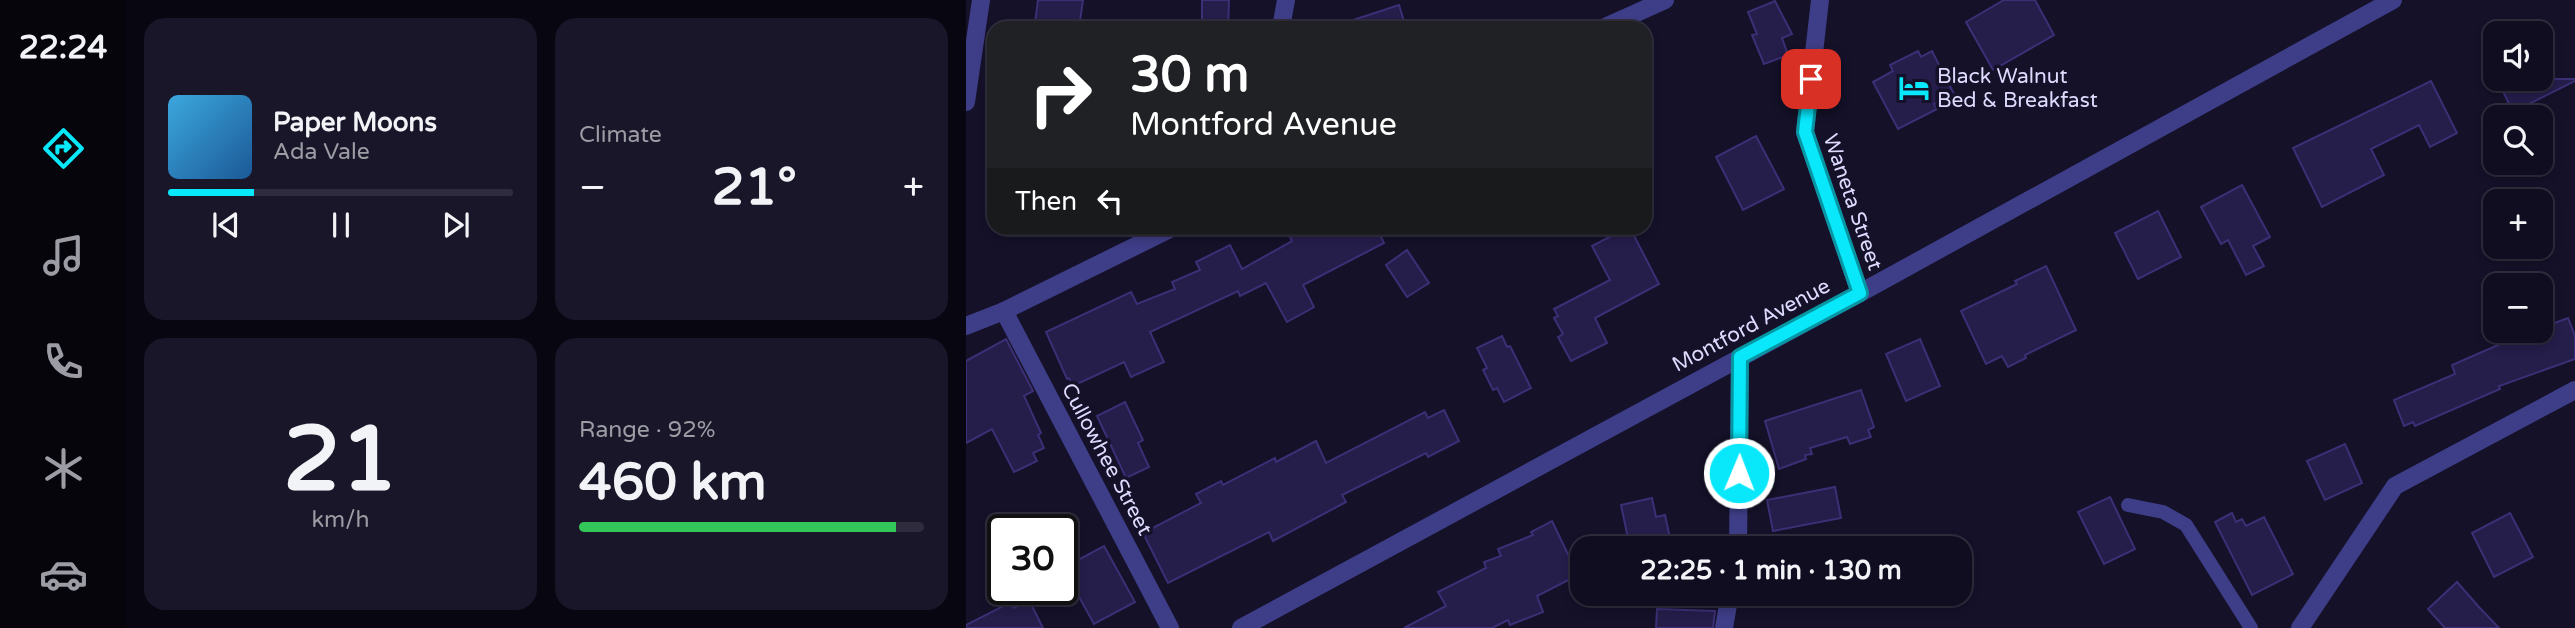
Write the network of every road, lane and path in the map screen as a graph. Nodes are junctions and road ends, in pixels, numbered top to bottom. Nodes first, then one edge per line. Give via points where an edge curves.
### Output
1 (981, 0) edge
2 (1286, 0) edge
3 (1665, 0) edge
4 (1821, 0) edge
5 (2393, 0) edge
6 (1282, 21) edge
7 (1618, 21) edge
8 (966, 102) edge
9 (1158, 235) edge
10 (1860, 293) junction
11 (1004, 310) junction
12 (966, 326) edge
13 (1740, 357) junction
14 (2575, 390) edge
15 (2128, 505) dead end
16 (1738, 536) edge
17 (1728, 606) edge
18 (1170, 628) edge
19 (1241, 628) edge
20 (1724, 628) edge
21 (2250, 628) edge
22 (2300, 628) edge

1 - 8 street
2 - 6 street
3 - 7 street
4 - 10 street, Waneta Street via 1805,132
5 - 10 street, Montford Avenue
9 - 11 street
10 - 13 street, Montford Avenue
11 - 12 street
11 - 18 street, Cullowhee Street
13 - 16 street
13 - 19 street, Montford Avenue
14 - 22 street via 2395,486
15 - 21 lane via 2163,512 2186,525
17 - 20 street

